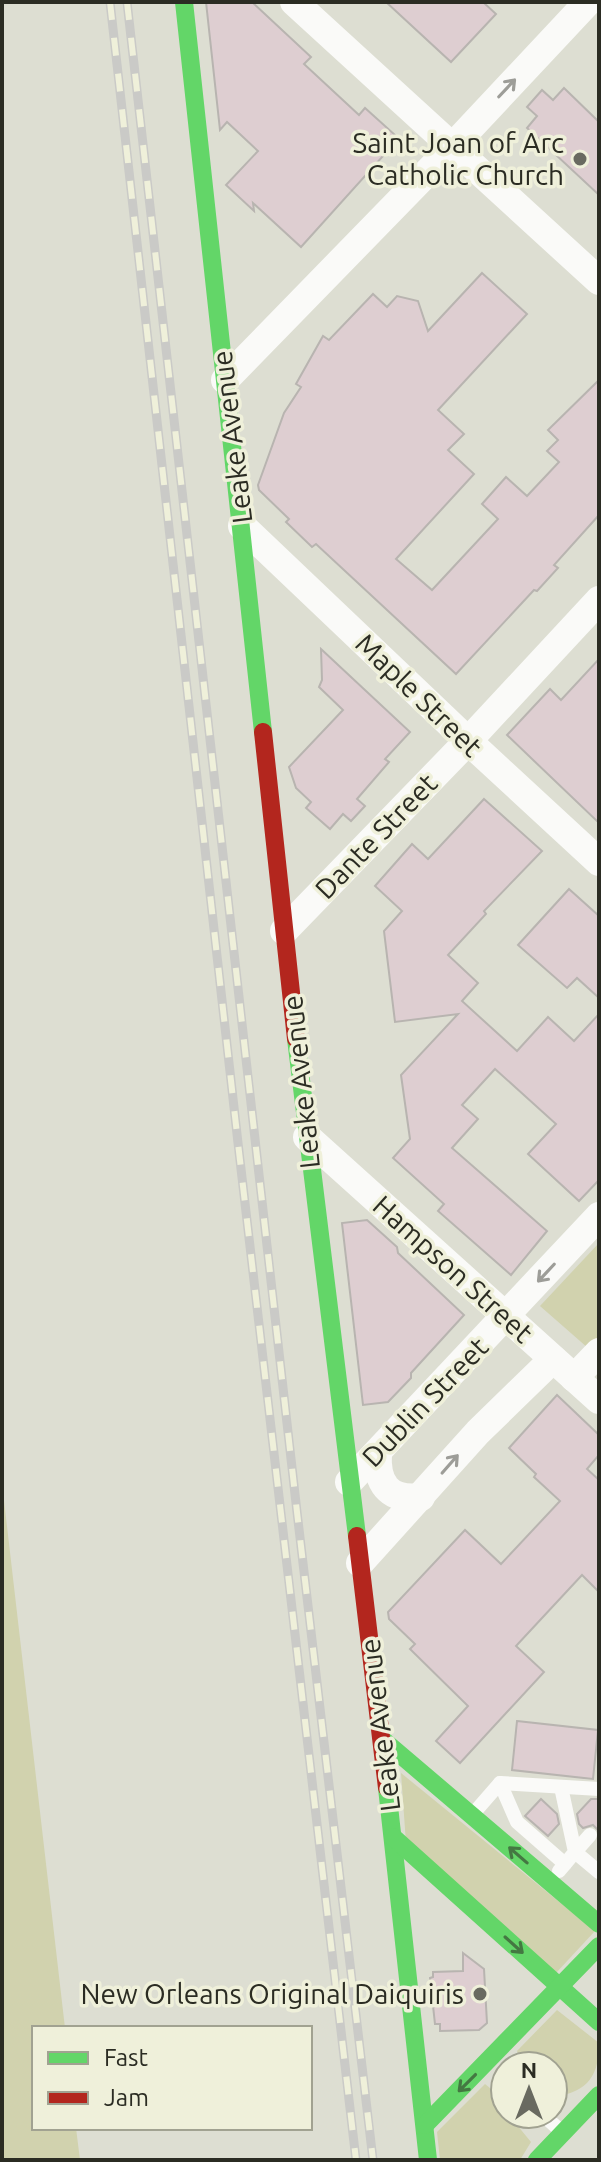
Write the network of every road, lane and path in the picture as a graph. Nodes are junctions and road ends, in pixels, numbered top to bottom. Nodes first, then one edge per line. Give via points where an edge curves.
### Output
1 (184, 2) edge
2 (294, 2) edge
3 (584, 3) edge
4 (454, 145) junction
5 (599, 281) edge
6 (225, 380) junction
7 (242, 526) junction
8 (599, 600) edge
9 (468, 741) junction
10 (599, 862) edge
11 (284, 931) junction
12 (307, 1137) junction
13 (599, 1216) edge
14 (506, 1317) junction
15 (599, 1352) edge
16 (553, 1359) junction
17 (574, 1378) junction
18 (599, 1400) edge
19 (378, 1452) junction
20 (349, 1482) junction
21 (421, 1497) junction
22 (360, 1563) junction
23 (382, 1739) junction
24 (500, 1783) junction
25 (561, 1787) junction
26 (599, 1789) edge
27 (472, 1815) junction
28 (590, 1835) dead end
29 (393, 1837) junction
30 (575, 1852) junction
31 (565, 1864) junction
32 (599, 1872) edge
33 (550, 1882) junction
34 (599, 1924) edge
35 (599, 1946) edge
36 (559, 1986) junction
37 (599, 2022) edge
38 (510, 2050) edge
39 (489, 2071) edge
40 (599, 2095) edge
41 (425, 2125) junction
42 (562, 2132) joint
43 (428, 2160) edge
44 (537, 2160) edge

1 - 6 street, Leake Avenue
2 - 4 street
4 -> 3 street
4 - 5 street
4 - 6 street
6 - 7 street, Leake Avenue
7 - 9 street, Maple Street
7 - 11 street, Leake Avenue
8 - 9 street, Dante Street
9 - 10 street, Maple Street
9 - 11 street, Dante Street
11 - 12 street, Leake Avenue
12 - 14 street, Hampson Street
12 - 20 street, Leake Avenue
13 -> 14 street, Dublin Street
14 - 16 street, Hampson Street
14 - 19 street, Dublin Street
15 - 17 street
16 - 17 street, Hampson Street
21 -> 16 street
17 - 18 street, Hampson Street
19 - 20 street, Dublin Street
19 - 21 street via 382,1485 408,1499
20 - 22 street, Leake Avenue
21 - 22 street
22 - 23 street, Leake Avenue
23 - 27 street
23 - 29 street, Leake Avenue
24 - 25 lane
24 - 27 lane
24 - 31 lane via 517,1822
25 - 26 lane
25 - 30 lane
33 -> 27 street
28 - 30 lane
29 -> 36 street
29 - 41 street, Leake Avenue
30 - 31 lane
30 - 32 lane
31 - 33 lane
33 - 34 street
35 - 36 street
36 - 37 street
36 - 38 street
39 -> 41 street
40 - 42 street
41 - 43 street, Leake Avenue
42 - 44 street

